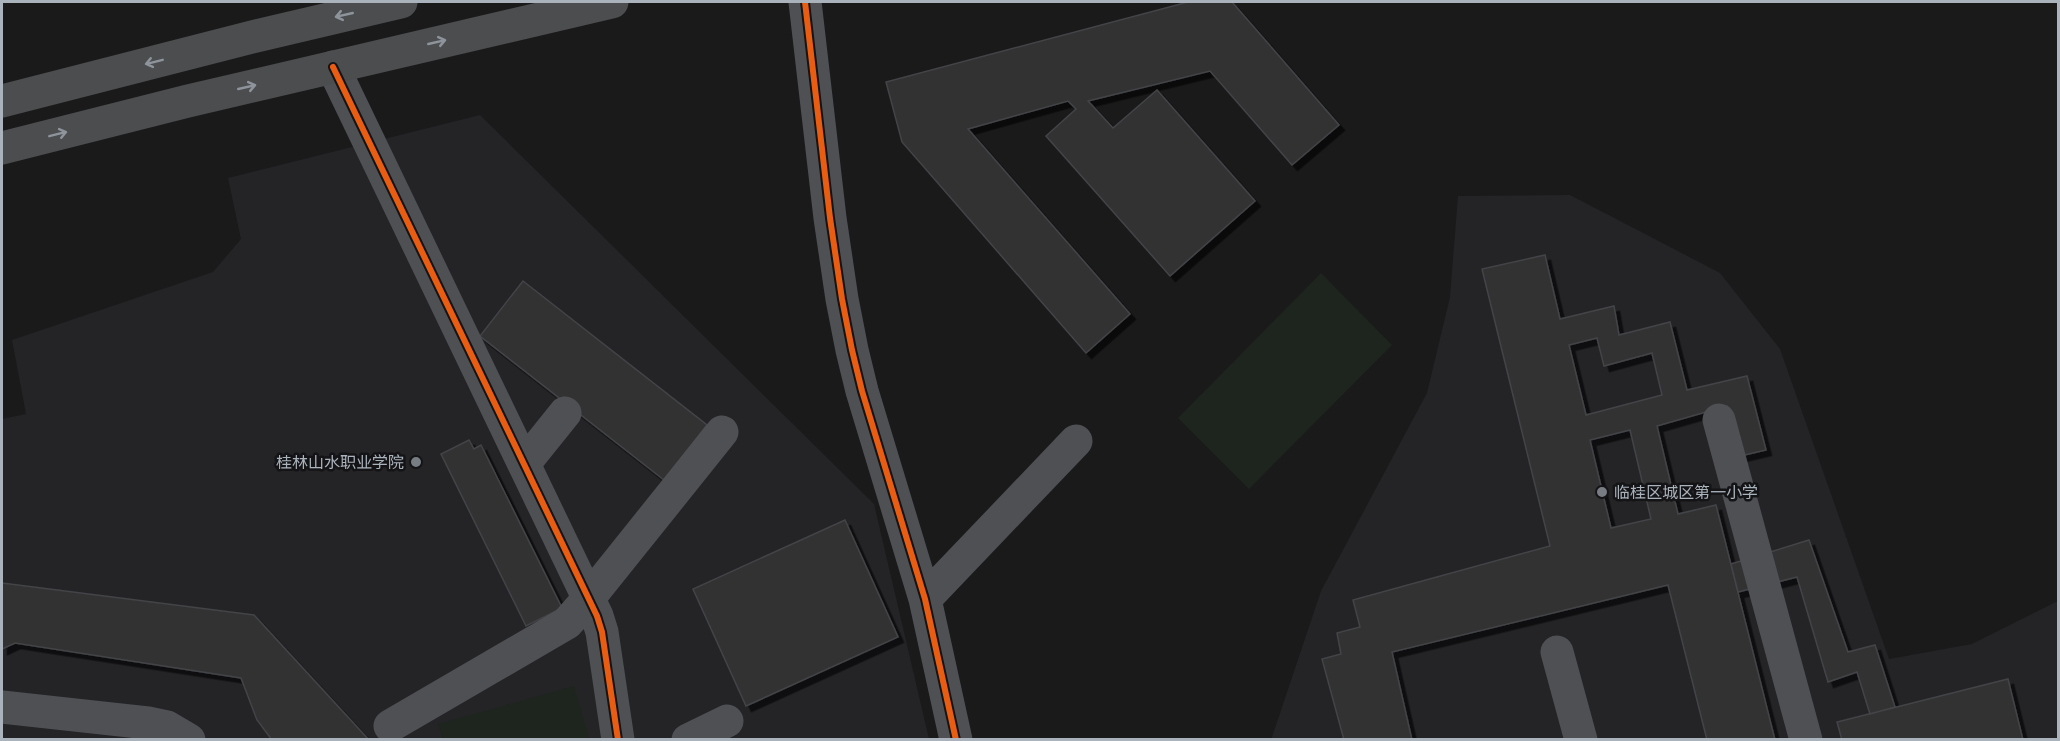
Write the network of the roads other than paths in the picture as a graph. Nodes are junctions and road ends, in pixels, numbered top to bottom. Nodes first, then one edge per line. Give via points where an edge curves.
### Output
1 (400, 2) edge
2 (612, 2) edge
3 (805, 2) edge
4 (333, 67) junction
5 (2, 100) edge
6 (2, 148) edge
7 (565, 413) dead end
8 (1719, 420) dead end
9 (722, 432) dead end
10 (1076, 441) dead end
11 (524, 464) junction
12 (589, 598) junction
13 (925, 598) junction
14 (1557, 652) dead end
15 (6, 713) edge
16 (727, 721) dead end
17 (390, 726) dead end
18 (189, 740) edge
19 (618, 740) edge
20 (688, 740) edge
21 (956, 740) edge
22 (1581, 740) edge
23 (1806, 740) edge

1 -> 5 main road
4 -> 2 main road
3 - 13 street via 828,206 846,319 862,391
6 -> 4 main road
4 - 11 street
7 - 11 street
8 - 23 street
9 - 12 street
10 - 13 street
11 - 12 street
12 - 17 street via 567,622
12 - 19 street via 602,632
13 - 21 street
14 - 22 street
15 - 18 street via 148,723 167,727
16 - 20 street

